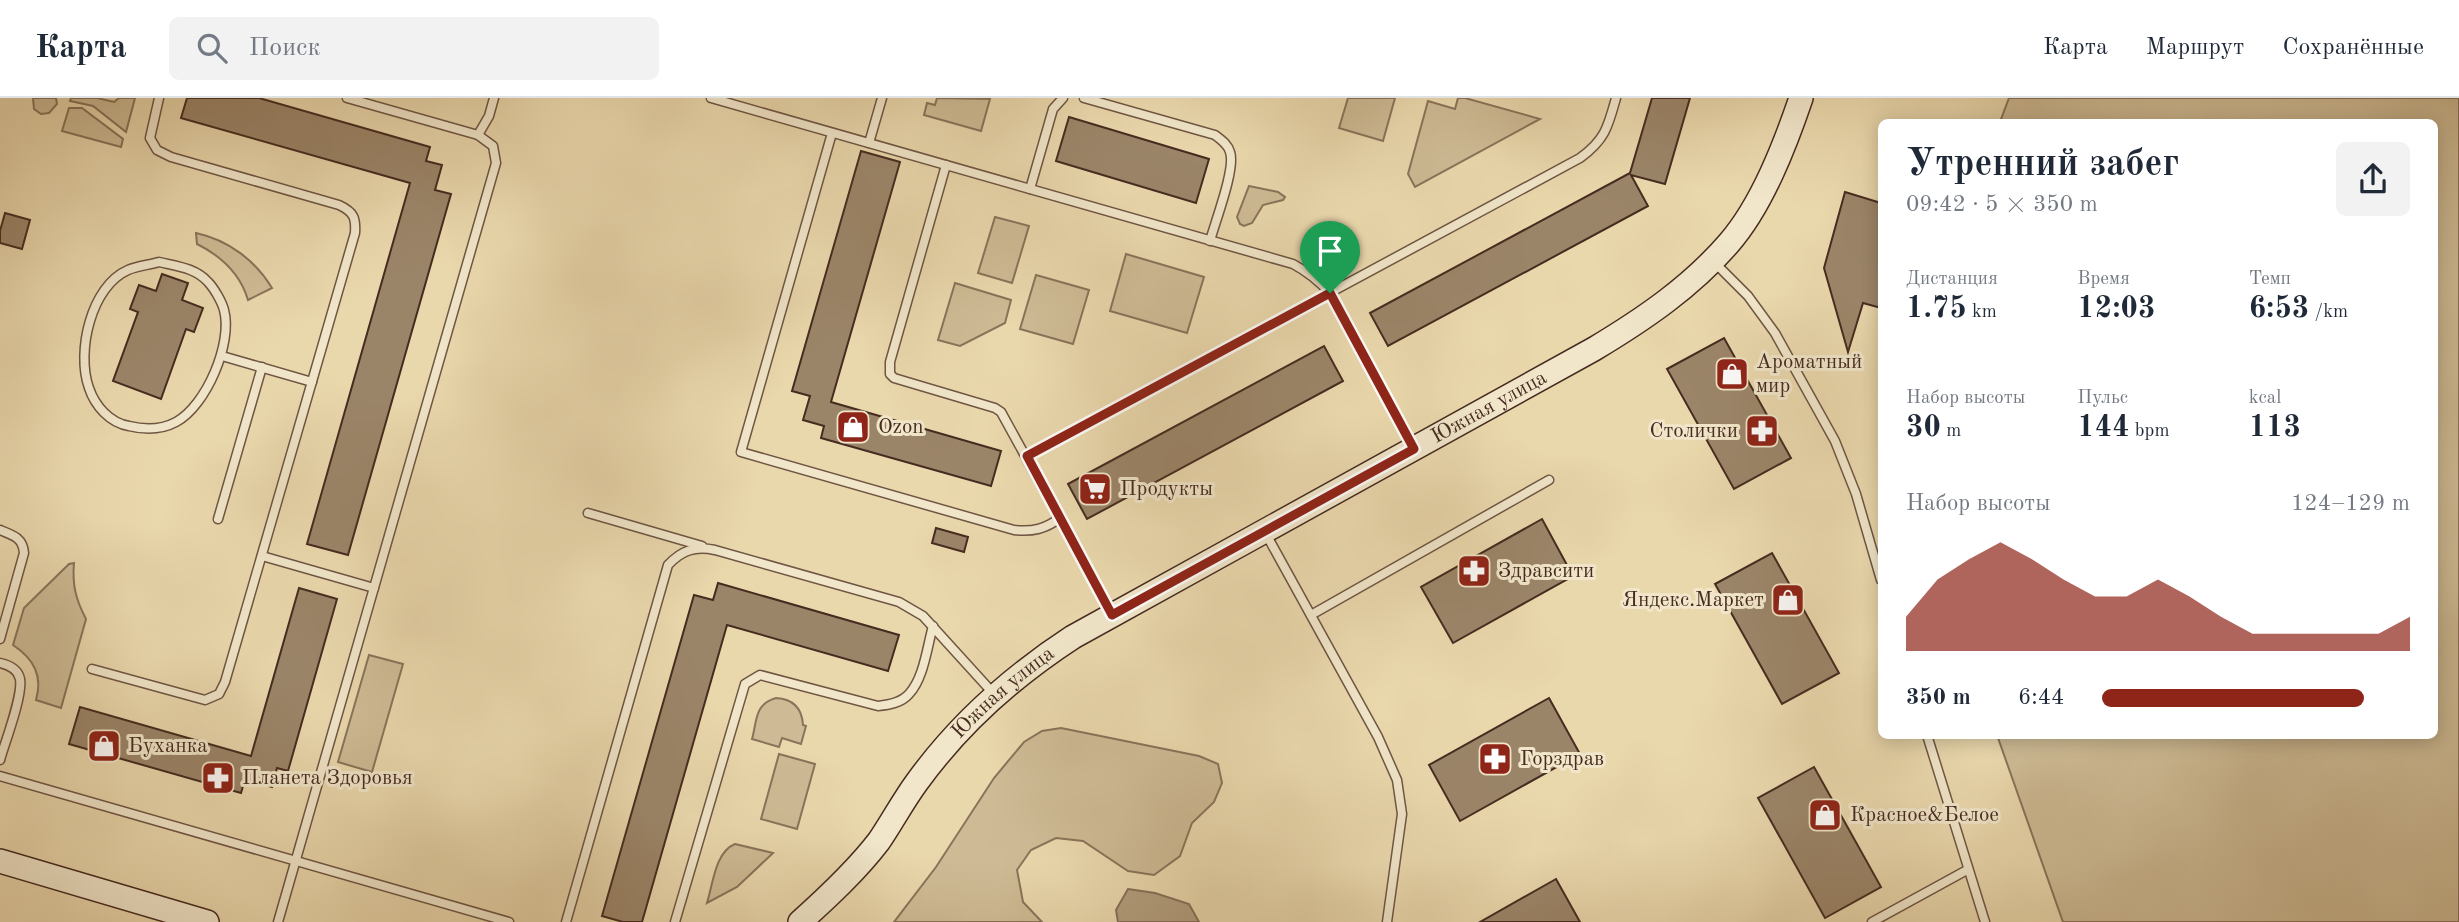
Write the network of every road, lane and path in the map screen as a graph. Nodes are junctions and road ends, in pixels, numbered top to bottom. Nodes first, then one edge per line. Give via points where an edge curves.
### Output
1 (159, 98) edge
2 (347, 98) edge
3 (494, 98) edge
4 (711, 98) edge
5 (881, 98) edge
6 (1063, 98) edge
7 (1084, 98) edge
8 (1616, 98) edge
9 (1801, 98) edge
10 (832, 133) junction
11 (478, 135) junction
12 (869, 143) junction
13 (946, 165) junction
14 (1030, 189) junction
15 (1210, 241) junction
16 (1713, 260) junction
17 (1330, 293) junction
18 (222, 356) junction
19 (262, 367) junction
20 (312, 382) junction
21 (1414, 449) junction
22 (1027, 456) junction
23 (1549, 481) dead end
24 (587, 513) dead end
25 (218, 519) dead end
26 (1060, 519) junction
27 (0, 530) edge
28 (1265, 532) junction
29 (715, 550) junction
30 (262, 556) junction
31 (1878, 570) edge
32 (374, 588) junction
33 (1112, 615) junction
34 (1311, 615) junction
35 (933, 626) junction
36 (0, 639) edge
37 (0, 663) edge
38 (92, 669) dead end
39 (995, 696) junction
40 (1928, 739) edge
41 (0, 760) edge
42 (0, 776) edge
43 (0, 861) edge
44 (295, 861) junction
45 (1967, 870) junction
46 (207, 922) edge
47 (278, 922) edge
48 (509, 922) edge
49 (566, 922) edge
50 (675, 922) edge
51 (800, 922) edge
52 (1387, 922) edge
53 (1872, 922) edge
54 (1985, 922) edge

1 - 20 lane via 150,138 156,150 340,205 356,219
2 - 11 lane
3 - 11 lane
4 - 10 lane
5 - 12 lane
6 - 14 lane via 1053,110
7 - 15 lane via 1215,135 1226,144 1231,168
8 - 17 lane via 1605,135 1580,158
9 - 16 street, Южная улица via 1754,205
10 - 12 lane
10 - 26 lane via 741,452 1014,530 1047,527
11 - 32 lane via 493,146 496,163
12 - 13 lane
13 - 14 lane
13 - 22 lane via 888,370 894,378 995,408 1006,418
14 - 15 lane
15 - 17 lane via 1293,264 1314,276
16 - 21 street, Южная улица via 1638,323
16 - 31 lane via 1775,333 1835,441
17 - 21 lane
17 - 22 lane
18 - 18 lane via 200,402 179,421 144,429 124,426 97,404 82,353 106,286 127,270 159,262 187,268 208,281 224,309
18 - 19 lane
19 - 20 lane
19 - 25 lane
20 - 30 lane
21 - 28 street, Южная улица
22 - 26 lane
23 - 34 lane
24 - 29 lane
26 - 33 lane
27 - 36 lane via 16,536 24,553
28 - 33 street, Южная улица
28 - 34 lane
29 - 35 lane via 900,602
29 - 49 lane via 688,549 668,565
30 - 32 lane
30 - 38 lane via 219,694 205,700
32 - 44 lane
33 - 39 street, Южная улица via 1035,661
34 - 52 lane via 1397,780 1402,814
35 - 39 lane
35 - 50 lane via 909,694 893,704 878,706 760,675 745,684
37 - 41 lane via 16,670 20,679
39 - 51 street, Южная улица via 918,781 878,842 840,887
40 - 45 lane
42 - 44 lane
43 - 46 street
44 - 47 lane
44 - 48 lane
45 - 53 lane
45 - 54 lane

